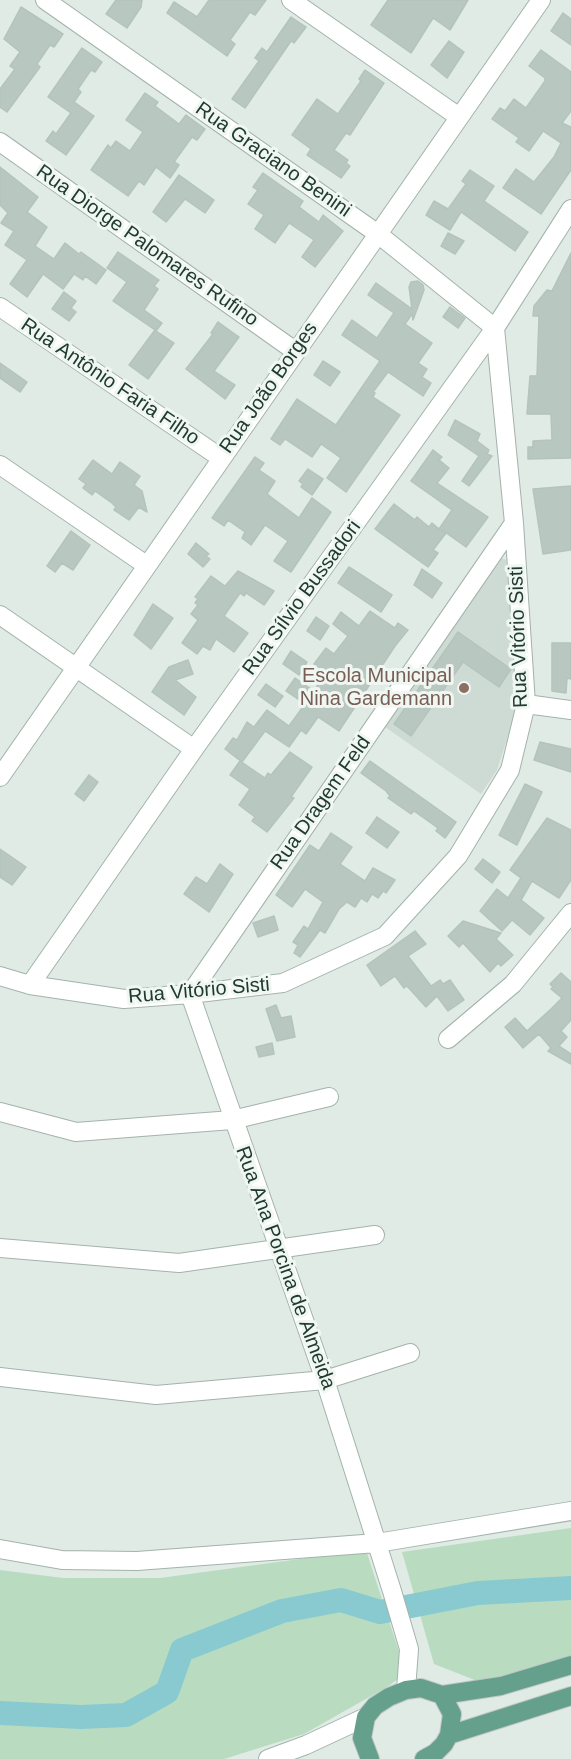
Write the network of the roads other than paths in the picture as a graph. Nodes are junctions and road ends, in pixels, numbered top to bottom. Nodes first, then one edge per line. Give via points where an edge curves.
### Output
1 (45, 0) edge
2 (291, 0) edge
3 (541, 0) edge
4 (459, 117) junction
5 (0, 142) edge
6 (571, 209) edge
7 (378, 234) junction
8 (0, 307) edge
9 (495, 328) junction
10 (295, 351) junction
11 (221, 458) junction
12 (0, 465) edge
13 (514, 523) junction
14 (146, 565) junction
15 (0, 615) edge
16 (76, 668) junction
17 (526, 704) junction
18 (571, 710) edge
19 (194, 749) junction
20 (0, 776) edge
21 (571, 914) edge
22 (0, 976) edge
23 (30, 985) junction
24 (190, 994) junction
25 (448, 1039) dead end
26 (329, 1097) dead end
27 (0, 1112) edge
28 (232, 1120) junction
29 (375, 1235) dead end
30 (0, 1248) edge
31 (280, 1250) junction
32 (410, 1353) dead end
33 (0, 1377) edge
34 (325, 1380) junction
35 (571, 1511) edge
36 (377, 1543) junction
37 (0, 1549) edge
38 (571, 1665) edge
39 (406, 1690) junction
40 (442, 1695) junction
41 (571, 1696) edge
42 (366, 1717) junction
43 (449, 1735) junction
44 (268, 1759) edge
45 (370, 1759) edge
46 (424, 1759) edge

1 - 7 street, Rua Graciano Benini
2 - 4 street
3 - 4 street, Rua João Borges
4 - 7 street, Rua João Borges
5 - 10 street, Rua Diorge Palomares Rufino
6 - 9 street, Rua Sílvio Bussadori
7 - 9 street, Rua Graciano Benini
7 - 10 street, Rua João Borges
8 - 11 street, Rua Antônio Faria Filho
9 - 13 street, Rua Vitório Sisti
9 - 19 street, Rua Sílvio Bussadori
10 - 11 street, Rua João Borges
11 - 14 street, Rua João Borges
12 - 14 street
13 - 17 street, Rua Vitório Sisti
13 - 24 street, Rua Dragem Feld
14 - 16 street, Rua João Borges
15 - 16 street
16 - 19 street
16 - 20 street, Rua João Borges
17 - 18 street
17 - 24 street, Rua Vitório Sisti via 510,770 464,847 385,936 283,983
19 - 23 street, Rua Sílvio Bussadori
21 - 25 street via 513,984
22 - 23 street, Rua Vitório Sisti
23 - 24 street, Rua Vitório Sisti via 124,999
24 - 28 street, Rua Ana Porcina de Almeida
26 - 28 street
27 - 28 street via 76,1132
28 - 31 street, Rua Ana Porcina de Almeida
29 - 31 street
30 - 31 street via 179,1263
31 - 34 street, Rua Ana Porcina de Almeida
32 - 34 street
33 - 34 street via 156,1395
34 - 36 street, Rua Ana Porcina de Almeida
35 - 36 street
36 - 37 street via 136,1561 62,1560
36 - 39 street, Rua Ana Porcina de Almeida via 409,1649
38 - 40 main road via 501,1686
39 - 40 main road via 421,1688
39 - 42 main road via 389,1697
40 - 43 main road via 452,1714
41 - 43 main road
42 - 44 street
42 - 45 main road via 362,1738
43 - 46 main road via 435,1753

